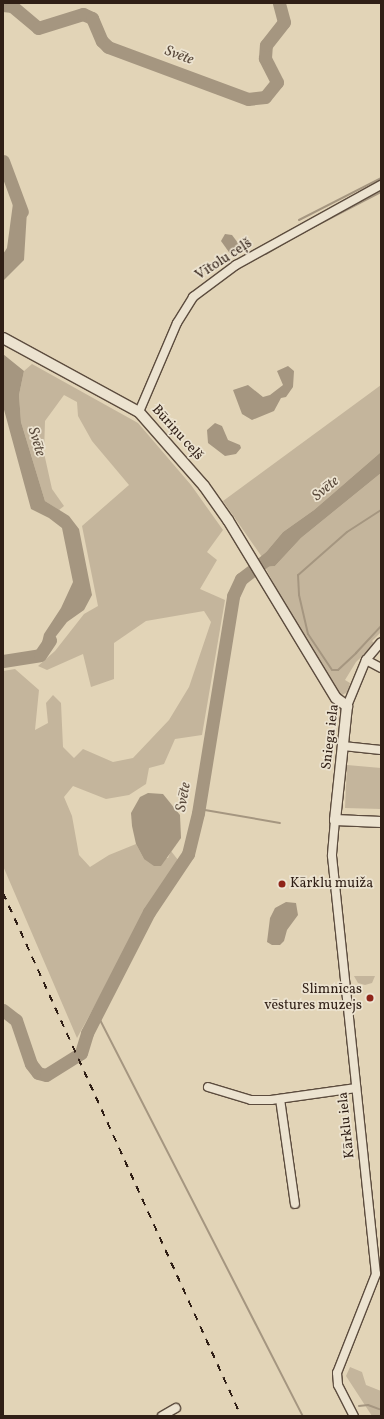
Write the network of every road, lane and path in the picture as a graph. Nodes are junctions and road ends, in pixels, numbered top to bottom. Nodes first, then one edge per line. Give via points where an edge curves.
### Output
1 (381, 185) edge
2 (3, 338) edge
3 (139, 412) junction
4 (381, 642) edge
5 (366, 660) junction
6 (381, 668) edge
7 (347, 706) junction
8 (343, 746) junction
9 (381, 750) edge
10 (335, 820) junction
11 (381, 822) edge
12 (208, 1087) dead end
13 (356, 1088) junction
14 (280, 1099) junction
15 (294, 1204) dead end
16 (176, 1408) dead end
17 (162, 1416) edge
18 (354, 1416) edge

1 - 3 street, Vītolu ceļš via 236,265 193,297 177,323
2 - 3 street, Būriņu ceļš
3 - 7 street, Būriņu ceļš via 204,486 336,698
4 - 5 street, Sniega iela
5 - 6 street
5 - 7 street, Sniega iela
7 - 8 street, Sniega iela
8 - 9 street
8 - 10 street, Sniega iela
10 - 11 street
10 - 13 street, Kārklu iela via 332,856
12 - 14 street via 251,1100
13 - 14 street
13 - 18 street, Kārklu iela via 376,1274 337,1373 338,1385
14 - 15 street
16 - 17 street

